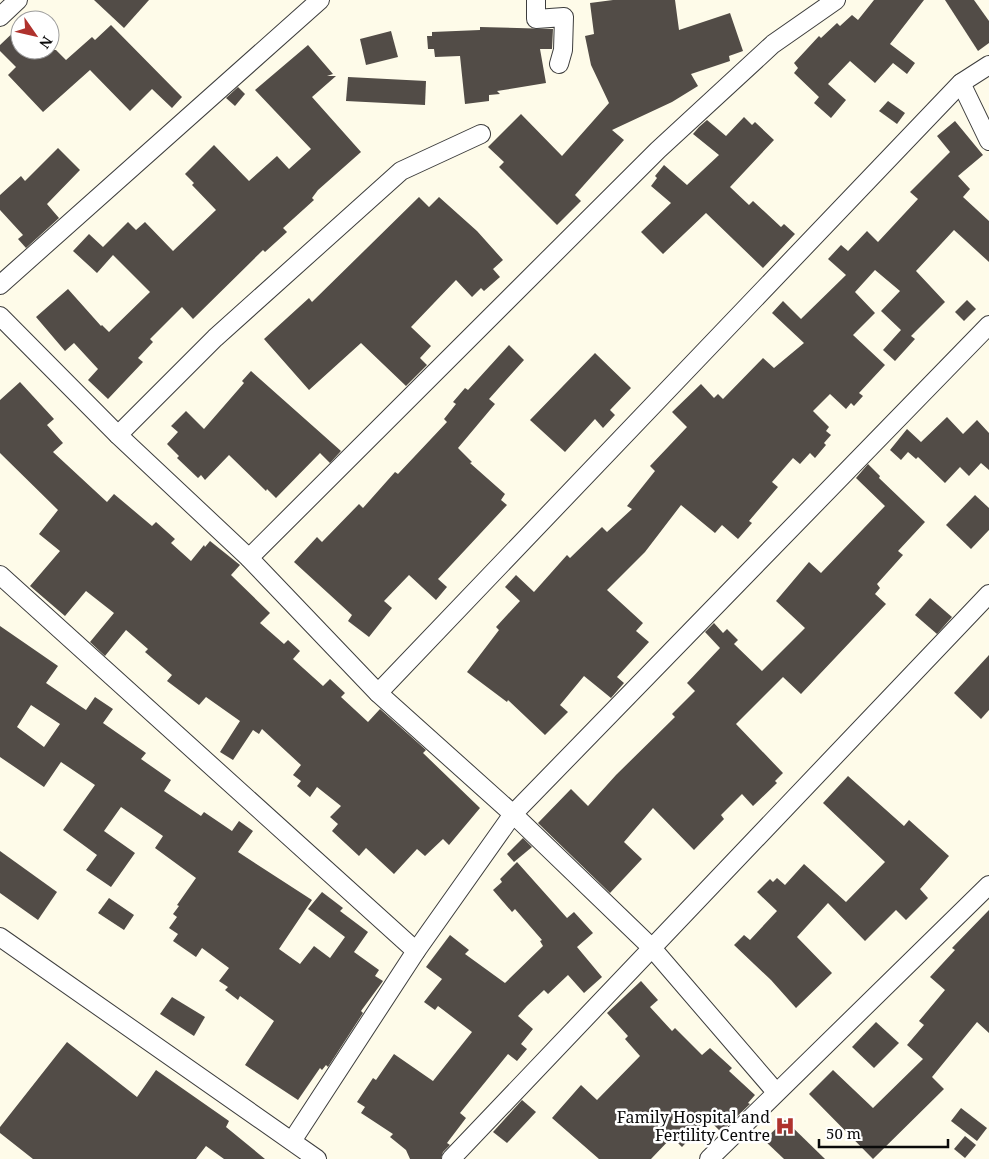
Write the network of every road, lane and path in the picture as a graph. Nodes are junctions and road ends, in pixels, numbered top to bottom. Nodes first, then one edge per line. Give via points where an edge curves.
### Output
1 (18, 0) edge
2 (320, 0) edge
3 (536, 0) edge
4 (836, 0) edge
5 (0, 17) edge
6 (559, 64) dead end
7 (989, 65) edge
8 (961, 83) junction
9 (481, 134) dead end
10 (989, 141) edge
11 (0, 285) edge
12 (0, 316) edge
13 (989, 325) edge
14 (118, 435) junction
15 (249, 558) junction
16 (0, 575) edge
17 (989, 594) edge
18 (378, 693) junction
19 (513, 814) junction
20 (989, 884) edge
21 (0, 937) edge
22 (652, 948) junction
23 (416, 951) junction
24 (776, 1092) junction
25 (292, 1141) junction
26 (317, 1159) edge
27 (451, 1159) edge
28 (708, 1159) edge

1 - 5 street
2 - 11 street
3 - 6 street via 536,19 564,17
4 - 15 street via 773,44 658,150
7 - 8 street
8 - 10 street
8 - 18 street
9 - 14 street via 401,171 215,338
12 - 14 street
13 - 19 street
14 - 15 street
15 - 18 street
16 - 23 street
17 - 22 street
18 - 19 street
19 - 22 street
19 - 23 street
20 - 24 street
21 - 25 street
22 - 24 street
22 - 27 street
23 - 25 street
24 - 28 street
25 - 26 street

